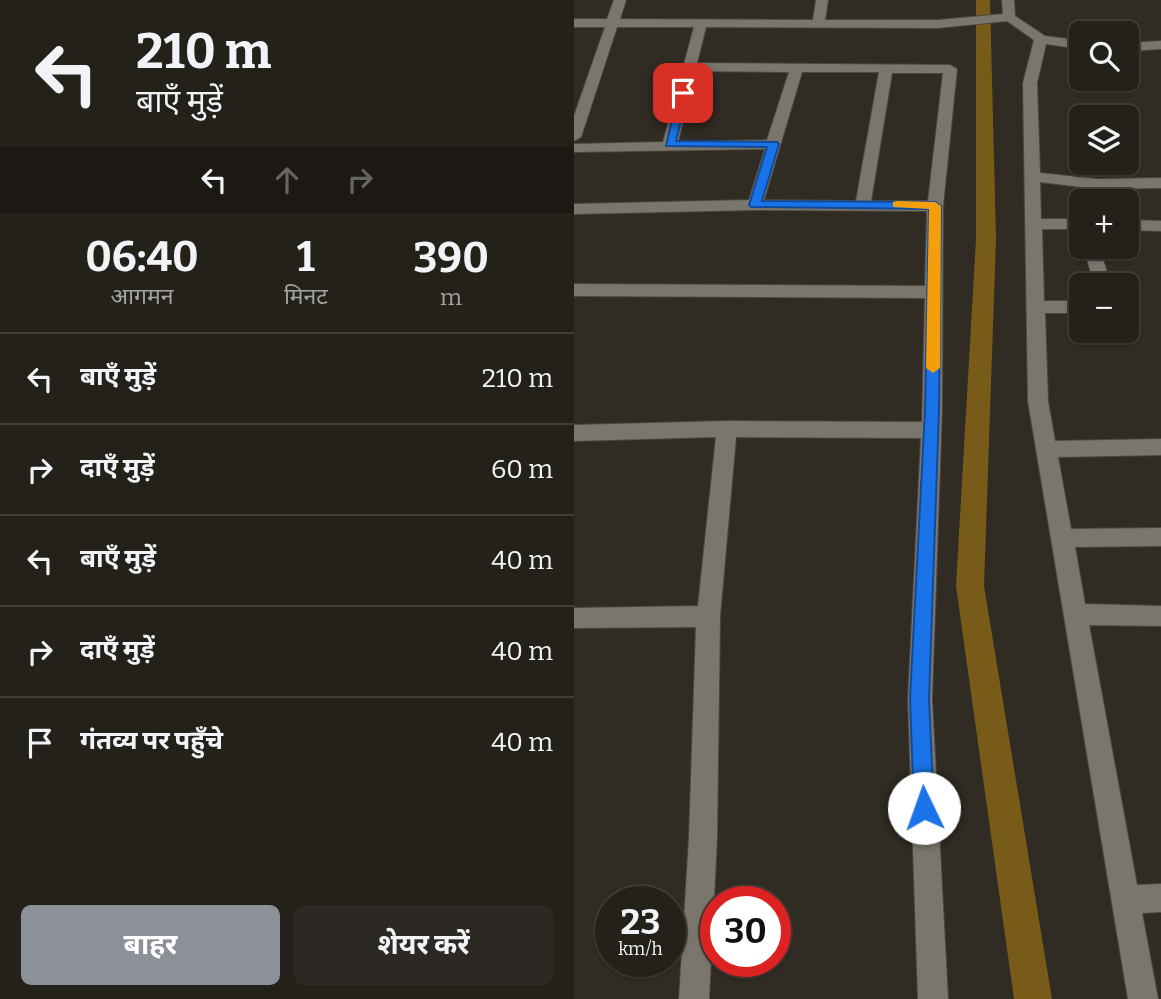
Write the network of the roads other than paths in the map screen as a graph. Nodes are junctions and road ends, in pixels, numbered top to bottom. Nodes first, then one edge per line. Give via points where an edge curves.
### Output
1 (620, 0) edge
2 (822, 0) edge
3 (1008, 0) edge
4 (1009, 18) junction
5 (574, 23) edge
6 (612, 23) junction
7 (701, 24) junction
8 (818, 24) junction
9 (1041, 39) junction
10 (1069, 42) edge
11 (1161, 45) edge
12 (1139, 46) edge
13 (690, 67) junction
14 (796, 69) junction
15 (886, 70) junction
16 (574, 137) edge
17 (670, 144) junction
18 (773, 144) junction
19 (574, 148) edge
20 (1032, 177) junction
21 (1161, 183) edge
22 (863, 204) junction
23 (755, 205) junction
24 (935, 206) junction
25 (574, 209) edge
26 (1033, 224) junction
27 (1069, 225) edge
28 (1139, 225) edge
29 (1161, 226) edge
30 (574, 290) edge
31 (934, 292) junction
32 (1036, 307) junction
33 (1069, 307) edge
34 (727, 429) junction
35 (931, 430) junction
36 (574, 432) edge
37 (1161, 447) edge
38 (1046, 449) junction
39 (1161, 537) edge
40 (1062, 538) junction
41 (1075, 614) junction
42 (708, 616) junction
43 (1161, 616) edge
44 (574, 618) edge
45 (1161, 898) edge
46 (1125, 900) junction
47 (694, 999) edge
48 (933, 999) edge
49 (1143, 999) edge

1 - 6 street
2 - 8 street
3 - 4 street
4 - 8 street via 938,24
4 - 9 street
5 - 6 street
6 - 7 street
6 - 16 street
7 - 8 street
7 - 13 street
9 - 10 street
9 - 20 street via 1030,83
11 - 12 street
13 - 14 street
13 - 17 street
14 - 15 street
14 - 18 street
15 - 22 street
15 - 24 street via 950,69
17 - 18 street
17 - 19 street
18 - 23 street
20 - 21 street via 1098,184
20 - 26 street
22 - 23 street
22 - 24 street
23 - 25 street
24 - 31 street
26 - 27 street
26 - 32 street
28 - 29 street
30 - 31 street
31 - 35 street
32 - 33 street
32 - 38 street via 1038,401
34 - 35 street
34 - 36 street
34 - 42 street
35 - 48 street via 920,699
37 - 38 street
38 - 40 street
39 - 40 street
40 - 41 street
41 - 43 street
41 - 46 street
42 - 44 street
42 - 47 street
45 - 46 street
46 - 49 street

